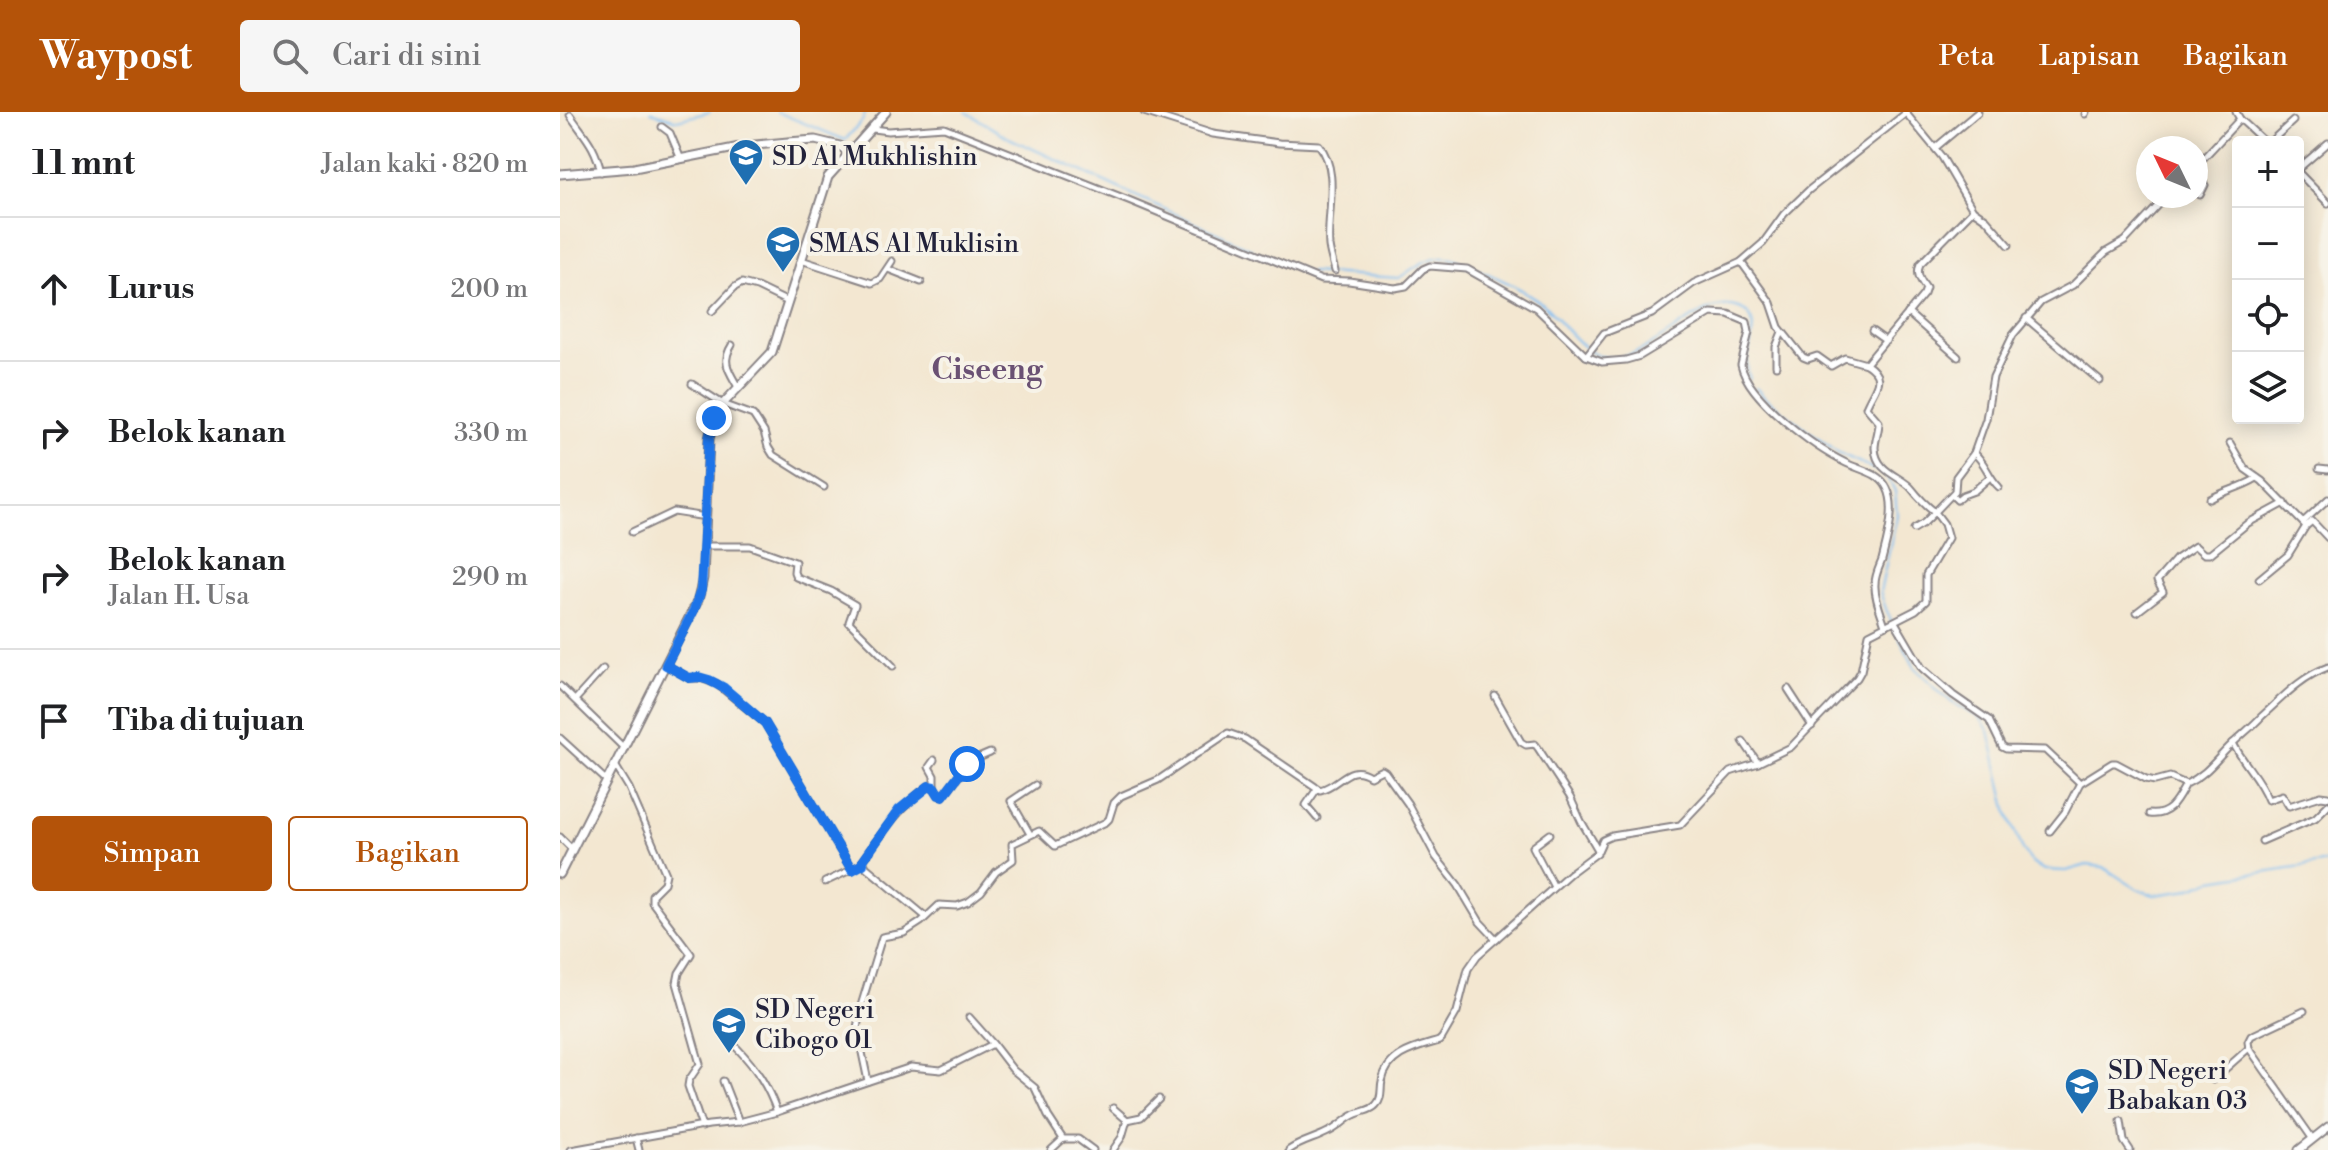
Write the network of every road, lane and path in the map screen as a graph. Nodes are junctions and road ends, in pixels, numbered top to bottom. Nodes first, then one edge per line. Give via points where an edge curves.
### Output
1 (886, 112) edge
2 (1144, 112) edge
3 (1906, 112) edge
4 (1978, 112) edge
5 (2236, 112) edge
6 (570, 115) dead end
7 (2240, 119) junction
8 (2293, 121) dead end
9 (662, 127) dead end
10 (873, 129) junction
11 (2258, 136) edge
12 (2273, 136) edge
13 (2328, 143) edge
14 (1935, 148) junction
15 (849, 153) junction
16 (2208, 153) edge
17 (680, 157) junction
18 (2304, 165) edge
19 (601, 172) junction
20 (560, 174) edge
21 (2304, 179) edge
22 (2328, 203) edge
23 (2156, 208) edge
24 (1973, 210) junction
25 (2009, 245) dead end
26 (801, 260) junction
27 (892, 261) dead end
28 (1741, 262) junction
29 (888, 269) junction
30 (1335, 271) dead end
31 (921, 282) dead end
32 (788, 302) junction
33 (712, 311) dead end
34 (1908, 313) junction
35 (2026, 318) junction
36 (1872, 331) dead end
37 (1782, 332) junction
38 (1886, 341) junction
39 (732, 345) dead end
40 (1586, 356) junction
41 (1958, 357) dead end
42 (1866, 364) junction
43 (1776, 366) dead end
44 (2100, 381) dead end
45 (692, 384) dead end
46 (738, 387) junction
47 (723, 404) junction
48 (2230, 443) dead end
49 (1974, 453) junction
50 (2319, 469) dead end
51 (2328, 470) edge
52 (1990, 477) junction
53 (2258, 478) junction
54 (824, 487) dead end
55 (1999, 487) dead end
56 (1952, 495) junction
57 (2210, 499) dead end
58 (2328, 499) edge
59 (1957, 500) junction
60 (2285, 503) junction
61 (1964, 507) dead end
62 (1935, 512) junction
63 (706, 517) junction
64 (2305, 524) junction
65 (1914, 529) dead end
66 (632, 532) dead end
67 (2328, 538) edge
68 (704, 546) junction
69 (2259, 579) dead end
70 (2137, 612) dead end
71 (1895, 622) junction
72 (1885, 625) junction
73 (666, 665) junction
74 (893, 666) dead end
75 (2328, 667) edge
76 (603, 669) dead end
77 (560, 686) edge
78 (1788, 689) dead end
79 (1495, 696) dead end
80 (575, 700) junction
81 (1812, 726) junction
82 (560, 738) edge
83 (1743, 741) dead end
84 (2233, 743) junction
85 (624, 748) junction
86 (990, 753) dead end
87 (934, 760) dead end
88 (1758, 763) junction
89 (615, 765) junction
90 (607, 781) junction
91 (2080, 783) junction
92 (2186, 784) junction
93 (1035, 785) dead end
94 (934, 787) junction
95 (1317, 789) junction
96 (2328, 797) edge
97 (2328, 805) edge
98 (2149, 814) dead end
99 (1317, 818) dead end
100 (2050, 831) dead end
101 (1030, 834) junction
102 (1550, 834) dead end
103 (560, 837) edge
104 (2262, 841) dead end
105 (572, 849) junction
106 (1599, 851) junction
107 (863, 864) junction
108 (852, 870) junction
109 (560, 874) edge
110 (825, 882) dead end
111 (1554, 887) junction
112 (925, 916) junction
113 (1496, 939) junction
114 (2304, 1011) dead end
115 (969, 1017) dead end
116 (993, 1044) junction
117 (737, 1048) dead end
118 (2249, 1048) junction
119 (2213, 1080) dead end
120 (723, 1081) dead end
121 (868, 1081) junction
122 (1159, 1099) dead end
123 (1113, 1108) dead end
124 (777, 1112) junction
125 (1127, 1120) junction
126 (2121, 1121) dead end
127 (739, 1122) junction
128 (702, 1127) junction
129 (2328, 1127) edge
130 (636, 1138) junction
131 (2312, 1138) junction
132 (1063, 1139) junction
133 (1090, 1149) edge
134 (571, 1150) edge
135 (639, 1150) edge
136 (1051, 1150) edge
137 (1113, 1150) edge
138 (1289, 1150) edge
139 (2130, 1150) edge
140 (2299, 1150) edge

1 - 10 street
2 - 30 street via 1213,134 1319,145 1329,168 1329,245
3 - 14 street
3 - 28 street via 1809,190
4 - 14 street
5 - 7 street
6 - 19 street via 597,153
7 - 11 street
7 - 16 street
8 - 12 street
9 - 17 street
10 - 15 street
10 - 40 street via 944,127 1321,280 1395,288 1406,286 1430,266 1467,269 1536,308
13 - 18 street
14 - 24 street
15 - 17 street via 815,140
15 - 26 street via 828,177
17 - 19 street
19 - 20 street
21 - 22 street
23 - 35 street via 2125,241 2073,285 2046,297
24 - 25 street
24 - 34 street via 1920,264 1926,290
26 - 29 street via 872,283
26 - 32 street
27 - 29 street
28 - 37 street via 1771,303
28 - 40 street via 1694,283 1652,314 1604,333
29 - 31 street
32 - 33 street via 742,283
32 - 46 street via 772,352
34 - 38 street
34 - 41 street
35 - 44 street
35 - 49 street via 1993,377
36 - 38 street
37 - 42 street via 1807,359 1817,356 1831,366 1847,358
37 - 43 street
38 - 42 street
39 - 46 street via 725,366
40 - 72 street via 1602,362 1640,356 1711,313 1747,322 1742,370 1760,399 1808,439 1887,486 1890,515 1875,584
42 - 62 street via 1879,379 1866,407 1879,422 1879,463
45 - 47 street
46 - 47 street
47 - 54 street via 753,415 773,455
47 - 63 street via 709,439
48 - 53 street via 2242,465
49 - 52 street
49 - 56 street via 1956,477
50 - 51 street
52 - 55 street
52 - 59 street
53 - 57 street
53 - 60 street
56 - 59 street
56 - 62 street
58 - 64 street
59 - 61 street
60 - 64 street
60 - 70 street via 2248,523 2210,554 2195,546 2177,558 2157,581 2163,592
62 - 65 street
62 - 71 street via 1948,538 1926,575 1926,601
63 - 66 street via 674,512
63 - 68 street
64 - 67 street via 2312,521
64 - 69 street via 2288,555
68 - 73 street via 698,600
68 - 74 street via 750,546 795,562 796,577 855,605 849,622
71 - 72 street
71 - 91 street via 1922,668 1989,720 2002,747 2045,750
72 - 81 street via 1869,634 1853,685
73 - 85 street
73 - 108 street via 724,688 765,723
75 - 84 street via 2295,685
76 - 80 street
77 - 80 street
78 - 81 street
79 - 106 street via 1521,742 1538,748
80 - 85 street
81 - 88 street via 1791,747
82 - 90 street
83 - 88 street
84 - 92 street via 2206,773
84 - 96 street via 2268,800 2282,795 2289,806
85 - 89 street
86 - 94 street via 969,762 943,796
87 - 94 street via 929,767
88 - 106 street via 1730,772 1680,825 1607,837
89 - 90 street
89 - 128 street via 666,874 652,902 691,954 677,983 700,1064 688,1086
90 - 105 street
91 - 92 street via 2116,763 2146,779 2170,777
91 - 100 street
92 - 98 street via 2167,812
93 - 101 street via 1011,801
94 - 107 street via 899,810
95 - 99 street via 1306,805
95 - 101 street via 1228,733 1158,780 1121,796 1106,822 1055,846 1041,831
95 - 113 street via 1357,770 1370,776 1385,772 1436,857
97 - 104 street via 2315,818
101 - 112 street via 1012,844 1013,860 978,895 962,905 939,905
102 - 111 street via 1533,847
103 - 105 street
105 - 109 street
106 - 111 street
107 - 108 street
107 - 112 street
108 - 110 street
111 - 113 street
112 - 121 street via 904,933 880,940 857,1029
113 - 138 street via 1472,962 1457,1012 1442,1038 1395,1059 1385,1072 1376,1105
114 - 118 street via 2251,1036
115 - 116 street
116 - 121 street via 941,1070 911,1067
116 - 132 street via 1035,1088
117 - 124 street via 759,1072
118 - 119 street
118 - 131 street
120 - 127 street
121 - 124 street
122 - 125 street via 1141,1117
123 - 125 street
124 - 127 street
125 - 137 street
126 - 139 street
127 - 128 street
128 - 130 street
129 - 131 street
130 - 134 street
130 - 135 street
131 - 140 street
132 - 133 street via 1078,1139
132 - 136 street

